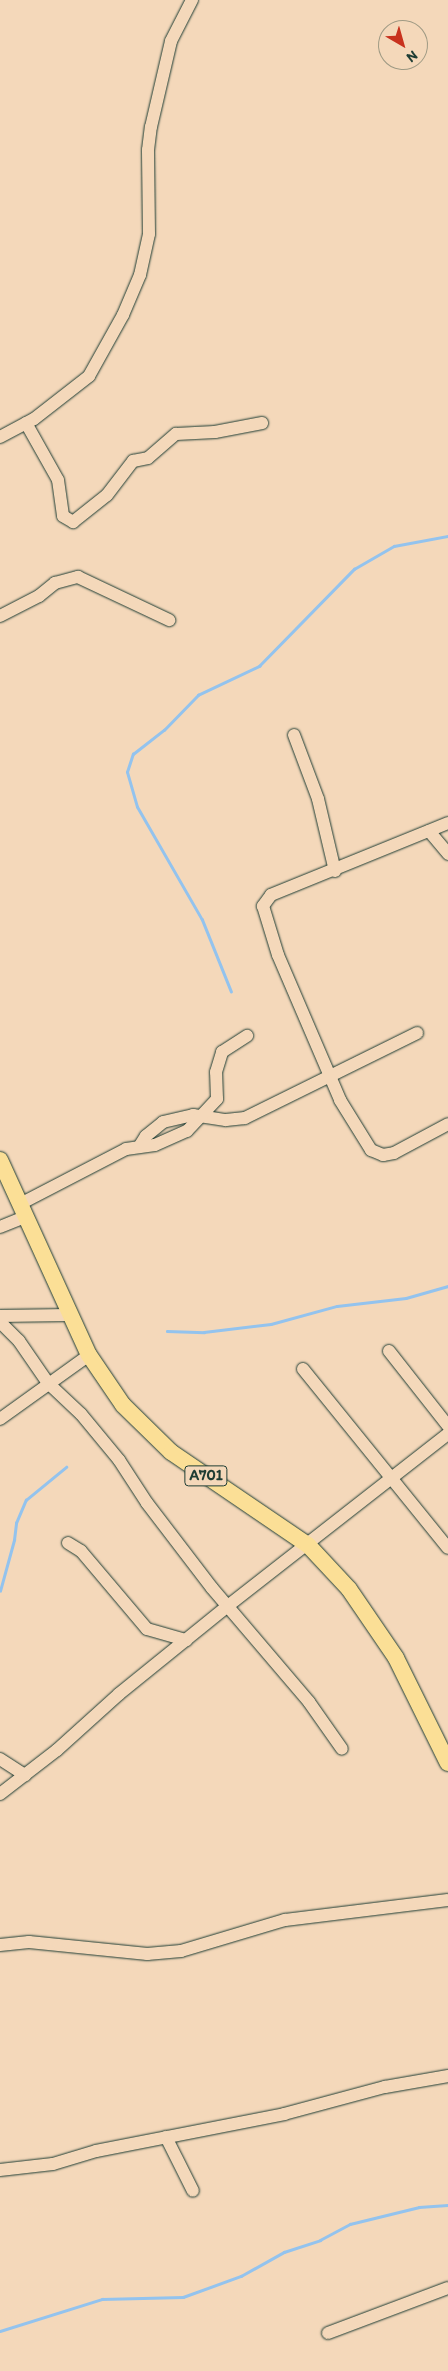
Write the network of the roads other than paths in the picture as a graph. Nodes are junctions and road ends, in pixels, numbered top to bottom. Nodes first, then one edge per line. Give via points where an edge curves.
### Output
1 (192, 0) edge
2 (26, 423) junction
3 (262, 423) dead end
4 (0, 437) edge
5 (0, 616) edge
6 (169, 620) dead end
7 (294, 735) dead end
8 (448, 823) edge
9 (429, 831) junction
10 (448, 854) edge
11 (335, 871) junction
12 (417, 1033) dead end
13 (247, 1036) dead end
14 (330, 1077) junction
15 (204, 1116) junction
16 (226, 1120) junction
17 (448, 1124) edge
18 (187, 1131) junction
19 (139, 1147) junction
20 (0, 1160) edge
21 (23, 1210) junction
22 (0, 1228) edge
23 (68, 1315) junction
24 (0, 1316) edge
25 (0, 1322) edge
26 (389, 1351) dead end
27 (89, 1356) junction
28 (303, 1369) dead end
29 (48, 1383) junction
30 (0, 1419) edge
31 (448, 1426) edge
32 (448, 1434) edge
33 (391, 1479) junction
34 (68, 1543) dead end
35 (308, 1545) junction
36 (448, 1548) edge
37 (229, 1605) junction
38 (186, 1640) junction
39 (342, 1749) dead end
40 (0, 1759) edge
41 (448, 1763) edge
42 (25, 1775) junction
43 (0, 1794) edge
44 (448, 1900) edge
45 (0, 1945) edge
46 (448, 2076) edge
47 (166, 2137) junction
48 (0, 2170) edge
49 (193, 2190) dead end
50 (448, 2288) edge
51 (328, 2333) dead end

1 - 2 street via 171,41 152,127 148,150 149,234 140,275 99,363 89,376 64,398
2 - 3 street via 58,480 63,516 73,522 108,495 133,461 148,458 176,434 215,432
2 - 4 street
5 - 6 street via 55,584 78,577
7 - 11 street via 318,799
8 - 9 street
9 - 10 street
9 - 11 street
11 - 14 street via 272,895 263,906 278,955
12 - 14 street
13 - 15 street via 222,1052 216,1072 217,1099
14 - 16 street via 245,1118
14 - 17 street via 352,1122 375,1152 383,1155 394,1153
15 - 16 street
15 - 18 street
15 - 19 street via 163,1122 146,1136
16 - 18 street
18 - 19 street via 155,1145
19 - 21 street via 118,1153
20 - 21 main road, A701
21 - 22 street
21 - 23 main road, A701
23 - 24 street
23 - 27 main road, A701
25 - 29 street via 20,1341
26 - 31 street
27 - 29 street
27 - 35 main road, A701 via 123,1405 171,1452
28 - 33 street
29 - 30 street
29 - 37 street via 81,1414 119,1460 146,1503
32 - 33 street
33 - 35 street
33 - 36 street
34 - 38 street via 82,1551 147,1629
35 - 37 street
35 - 41 main road, A701 via 373,1621 396,1658
37 - 38 street
37 - 39 street via 310,1702
38 - 42 street
40 - 42 street
42 - 43 street
44 - 45 street via 285,1920 181,1951 147,1954 29,1942
46 - 47 street via 385,2087 228,2126
47 - 48 street via 53,2164
47 - 49 street
50 - 51 street

